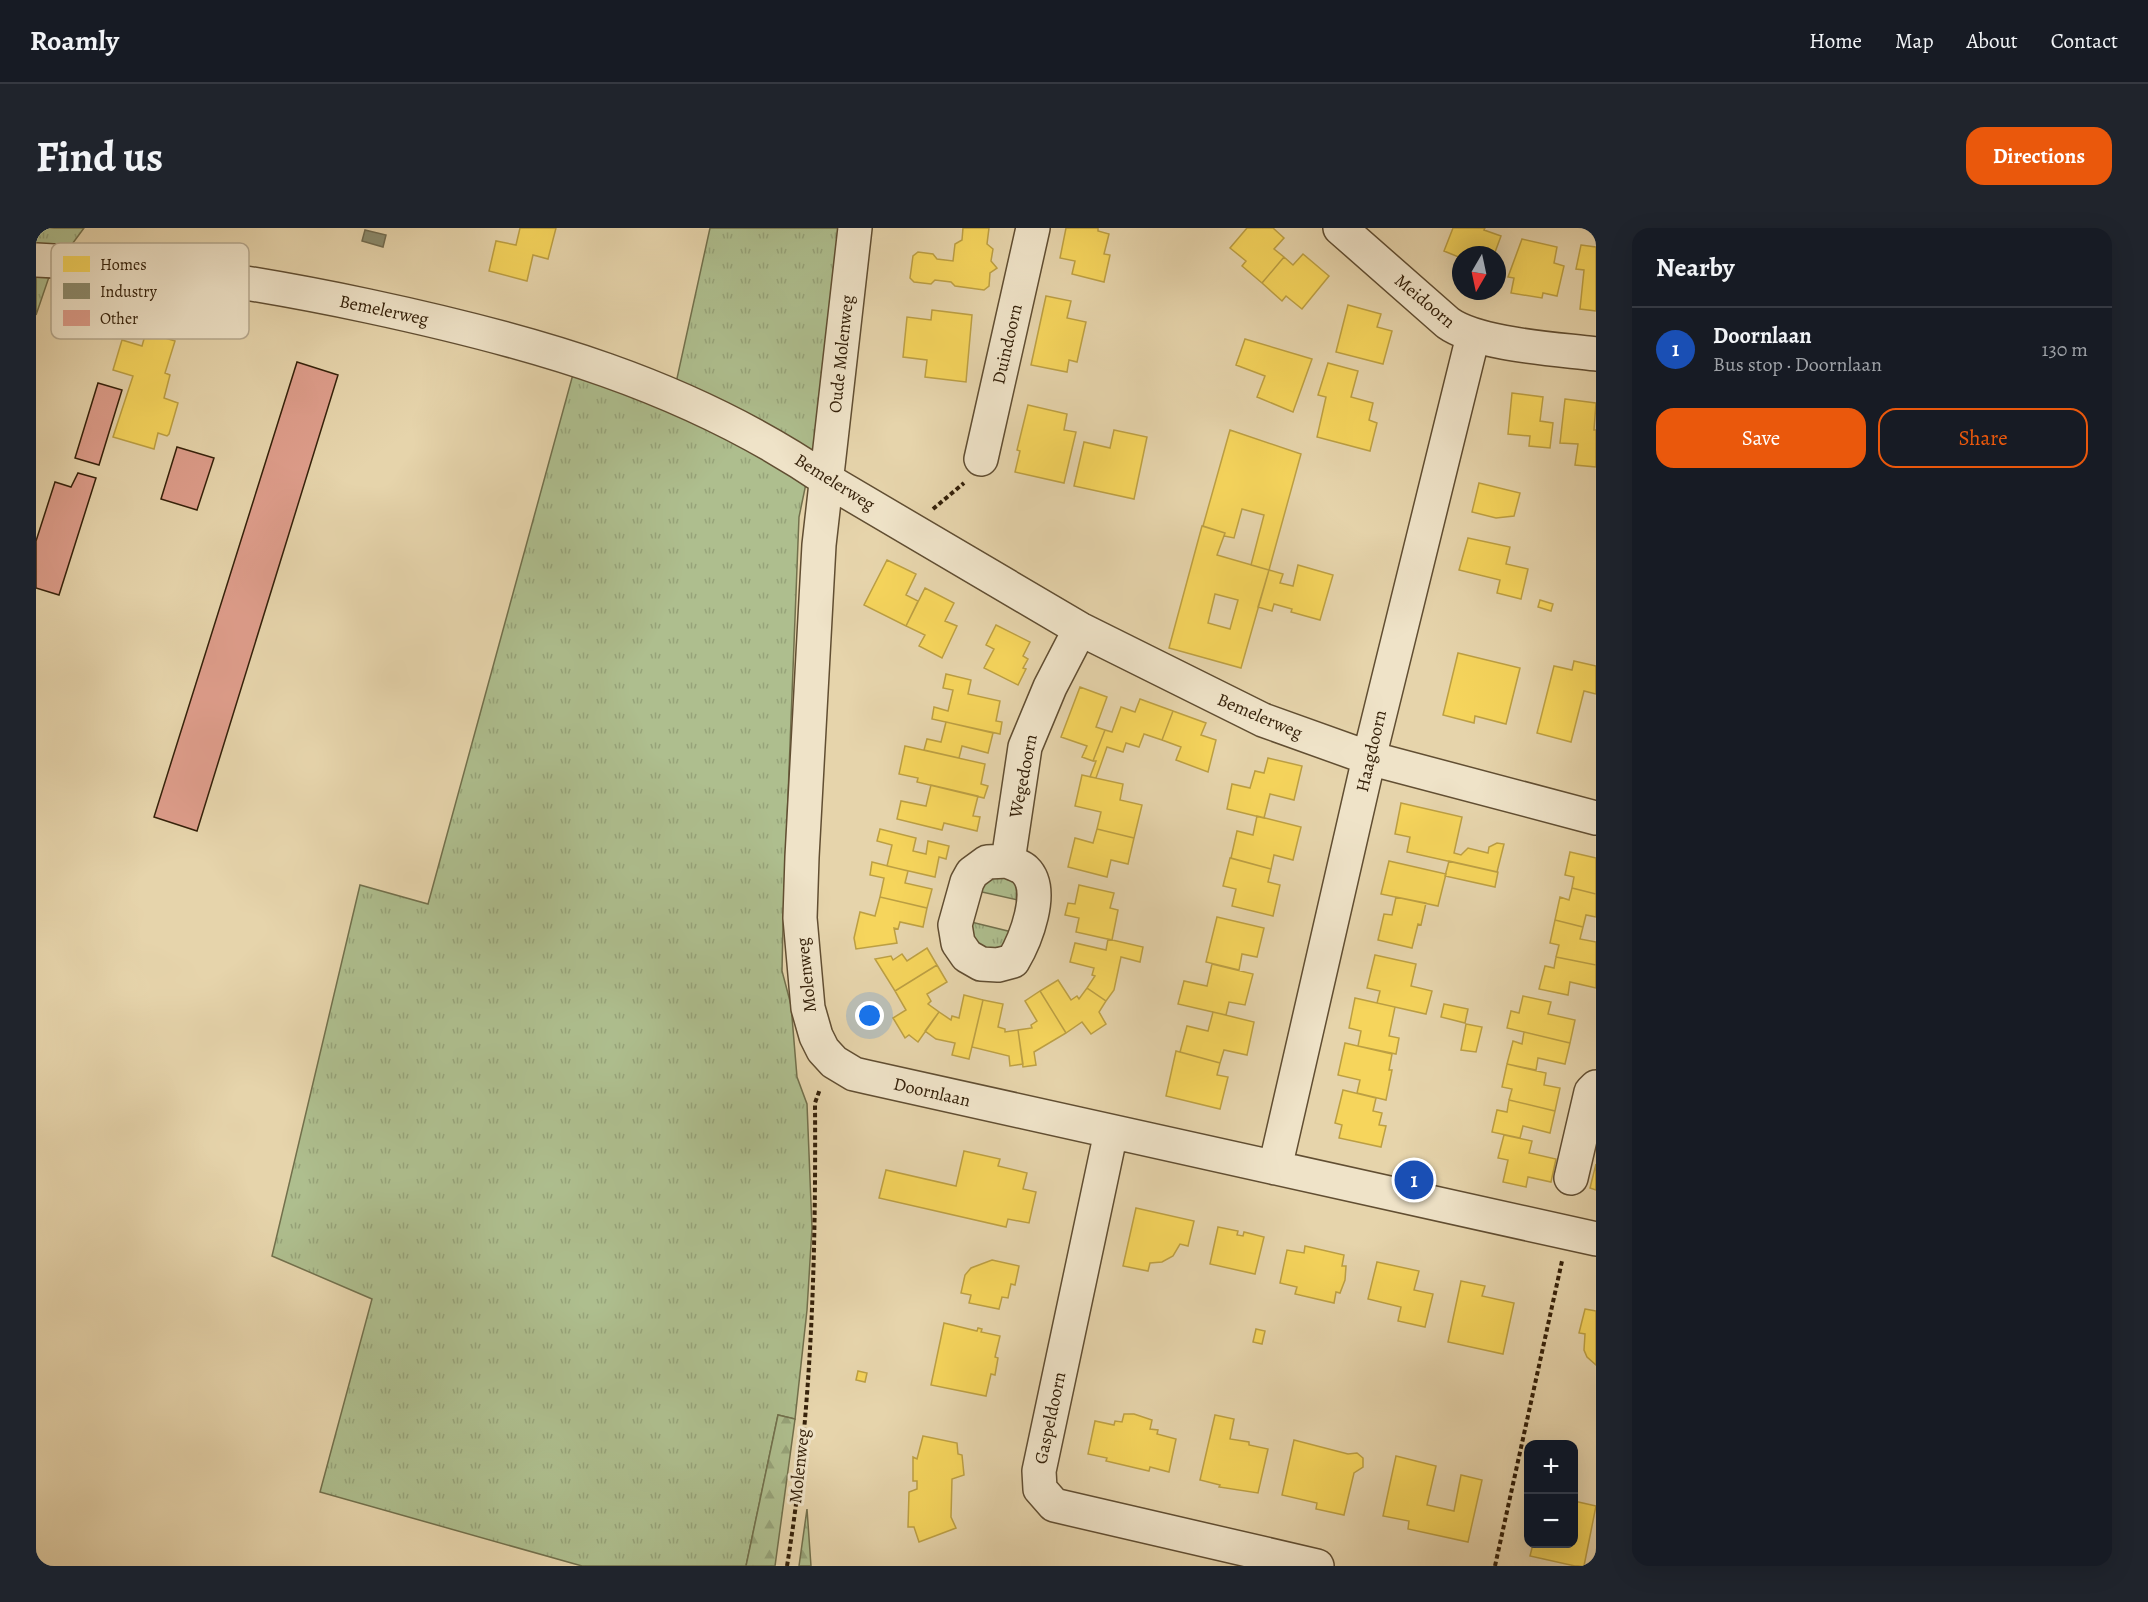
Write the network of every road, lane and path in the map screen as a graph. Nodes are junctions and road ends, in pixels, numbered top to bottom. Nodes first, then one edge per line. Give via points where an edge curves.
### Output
1 (855, 228) edge
2 (1033, 228) edge
3 (1340, 228) edge
4 (36, 260) edge
5 (51, 261) edge
6 (249, 283) edge
7 (1473, 336) junction
8 (1596, 354) edge
9 (981, 459) joint
10 (827, 480) junction
11 (919, 533) junction
12 (1080, 629) junction
13 (1369, 758) junction
14 (1596, 818) edge
15 (1008, 861) dead end
16 (834, 1062) junction
17 (1596, 1087) edge
18 (1111, 1132) junction
19 (1275, 1168) junction
20 (1571, 1178) dead end
21 (1582, 1236) edge
22 (787, 1566) edge
23 (1317, 1566) edge
24 (1495, 1566) edge

1 - 10 street, Oude Molenweg
2 - 9 street, Duindoorn
3 - 7 street, Meidoorn via 1448,323
4 - 5 street, Bemelerweg
6 - 10 street, Bemelerweg via 416,316 603,367 701,408 789,454
7 - 8 street, Meidoorn
7 - 13 street, Haagdoorn
9 - 11 path via 974,465 971,477 929,513
10 - 11 street, Bemelerweg
10 - 16 street, Molenweg via 819,544 800,918 811,1023 823,1050
11 - 12 street, Bemelerweg
12 - 13 street, Bemelerweg via 1263,720
12 - 15 street, Wegedoorn via 1025,747
13 - 14 street, Bemelerweg
13 - 19 street, Haagdoorn
16 - 18 street, Doornlaan via 854,1074
16 - 22 path, Molenweg via 824,1076 815,1103 816,1200 809,1360
17 - 20 street via 1591,1092
18 - 19 street, Doornlaan
18 - 23 street, Gaspeldoorn via 1039,1471 1040,1489 1054,1505
19 - 21 street, Doornlaan
21 - 24 path

